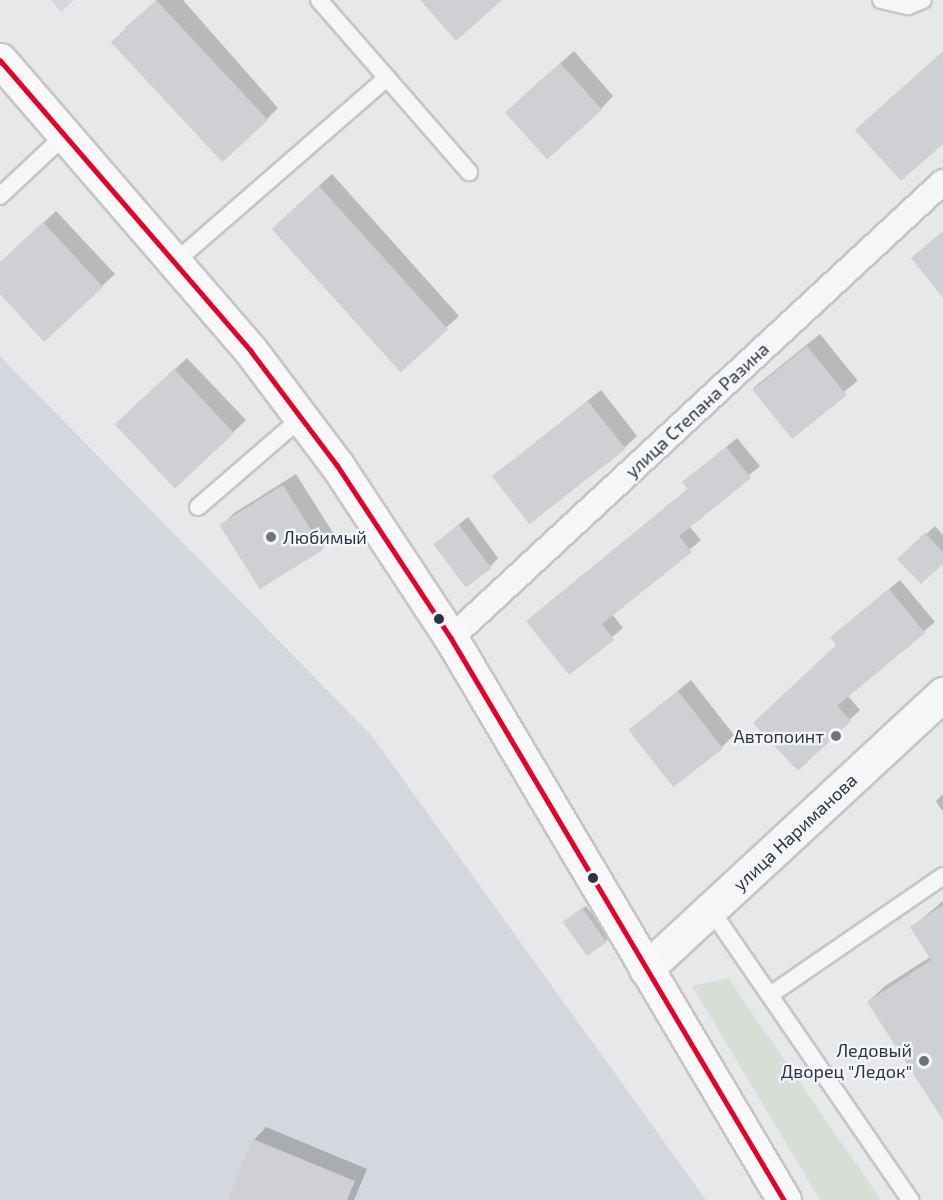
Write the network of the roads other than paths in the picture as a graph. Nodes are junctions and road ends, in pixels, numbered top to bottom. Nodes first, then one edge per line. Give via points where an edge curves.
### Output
1 (320, 0) edge
2 (881, 0) edge
3 (923, 0) edge
4 (0, 60) edge
5 (387, 78) junction
6 (65, 135) junction
7 (469, 172) dead end
8 (943, 182) edge
9 (0, 196) edge
10 (175, 262) junction
11 (301, 418) junction
12 (198, 507) dead end
13 (451, 638) junction
14 (943, 694) edge
15 (943, 876) edge
16 (711, 910) junction
17 (646, 969) junction
18 (770, 995) junction
19 (784, 1200) edge
20 (910, 1200) edge

1 - 5 lane
2 - 3 lane via 908,6
4 - 6 main road
5 - 7 lane
5 - 10 lane
6 - 9 lane
6 - 10 main road
8 - 13 street, улица Степана Разина
10 - 11 main road
11 - 12 lane
11 - 13 main road via 337,465
13 - 17 main road
14 - 16 street, улица Нариманова
15 - 18 lane
16 - 17 street, улица Нариманова
16 - 18 lane
17 - 19 main road
18 - 20 lane

